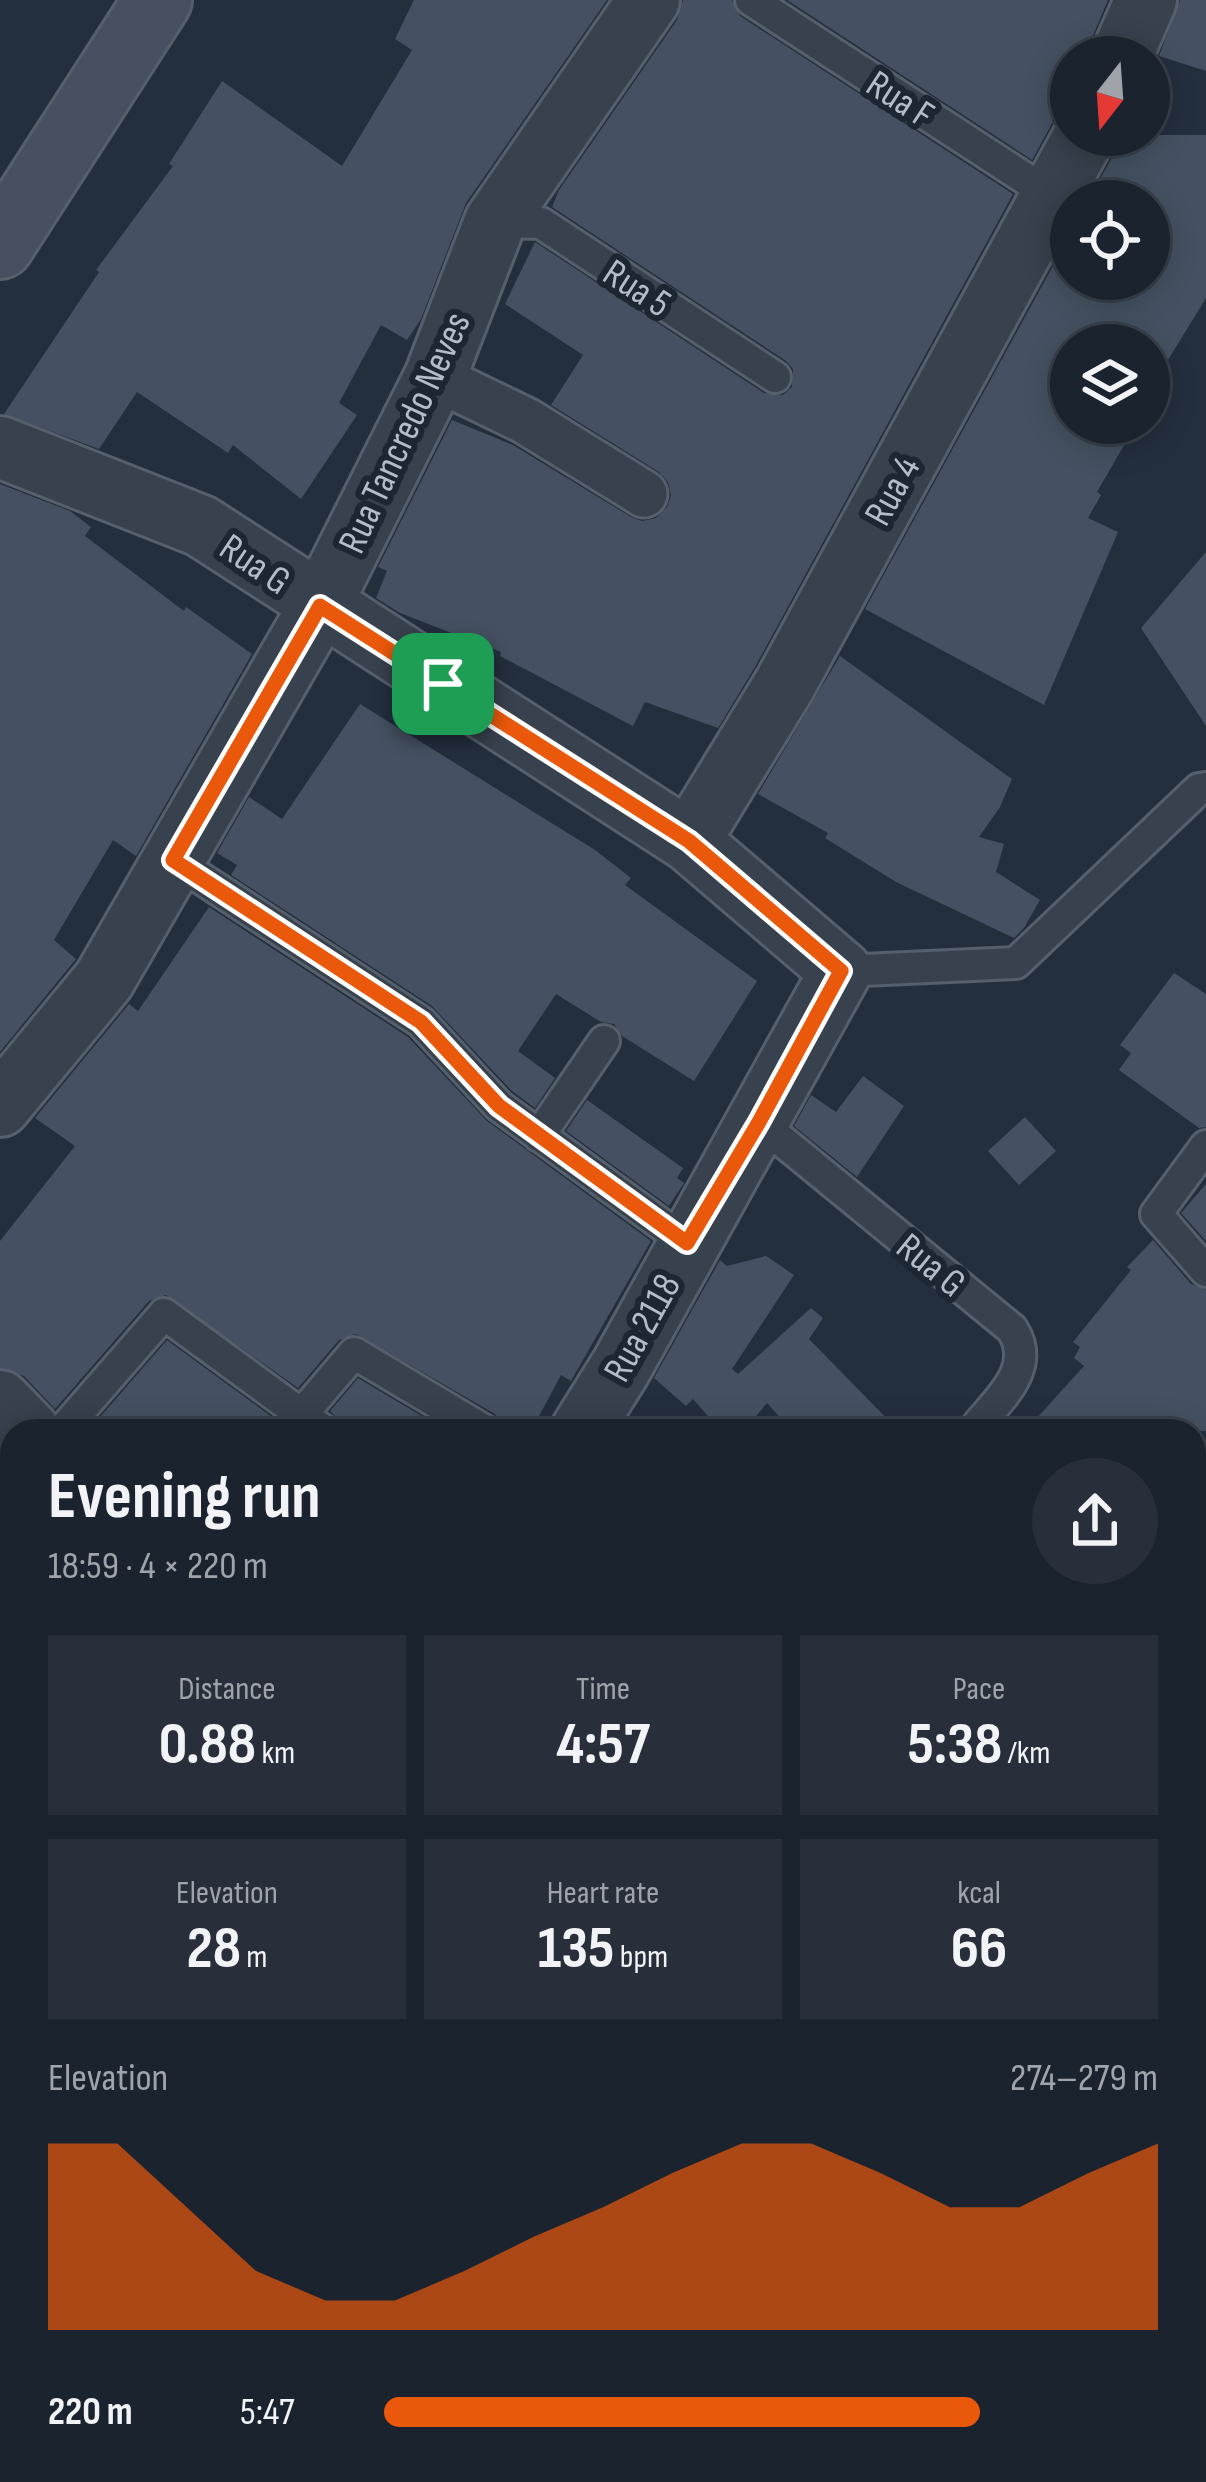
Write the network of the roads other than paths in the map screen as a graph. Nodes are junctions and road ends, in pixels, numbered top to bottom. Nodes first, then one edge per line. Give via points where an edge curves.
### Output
1 (158, 0) edge
2 (649, 0) edge
3 (751, 0) edge
4 (1146, 0) edge
5 (1130, 36) edge
6 (1050, 195) edge
7 (1050, 200) edge
8 (494, 222) junction
9 (0, 245) edge
10 (435, 377) junction
11 (775, 377) dead end
12 (0, 447) edge
13 (644, 494) dead end
14 (320, 606) junction
15 (1206, 788) edge
16 (689, 841) junction
17 (173, 860) junction
18 (841, 971) junction
19 (604, 1041) dead end
20 (0, 1106) edge
21 (759, 1122) junction
22 (539, 1136) junction
23 (1206, 1146) edge
24 (687, 1243) junction
25 (1206, 1271) edge
26 (72, 1419) edge
27 (309, 1419) edge
28 (315, 1419) edge
29 (465, 1419) edge
30 (588, 1419) edge
31 (983, 1419) edge

1 - 9 main road
2 - 8 street, Rua Tancredo Neves
3 - 6 lane, Rua F
4 - 5 street
7 - 16 street, Rua 4 via 785,684
8 - 10 street, Rua Tancredo Neves
8 - 11 lane, Rua 5 via 541,223
10 - 13 street
10 - 14 street, Rua Tancredo Neves
12 - 14 street, Rua G via 201,526
14 - 16 street, Rua G
14 - 17 street, Rua Tancredo Neves
15 - 18 lane via 1016,963
16 - 18 street, Rua G
17 - 20 street, Rua Tancredo Neves via 104,980
17 - 22 lane via 421,1022 499,1106
18 - 21 street, Rua 2118
19 - 22 lane
21 - 24 street, Rua 2118
21 - 31 lane, Rua G via 1012,1330 1023,1362
22 - 24 lane
23 - 25 lane via 1156,1214
24 - 30 street, Rua 2118
26 - 27 lane via 164,1314
28 - 29 lane via 354,1353

